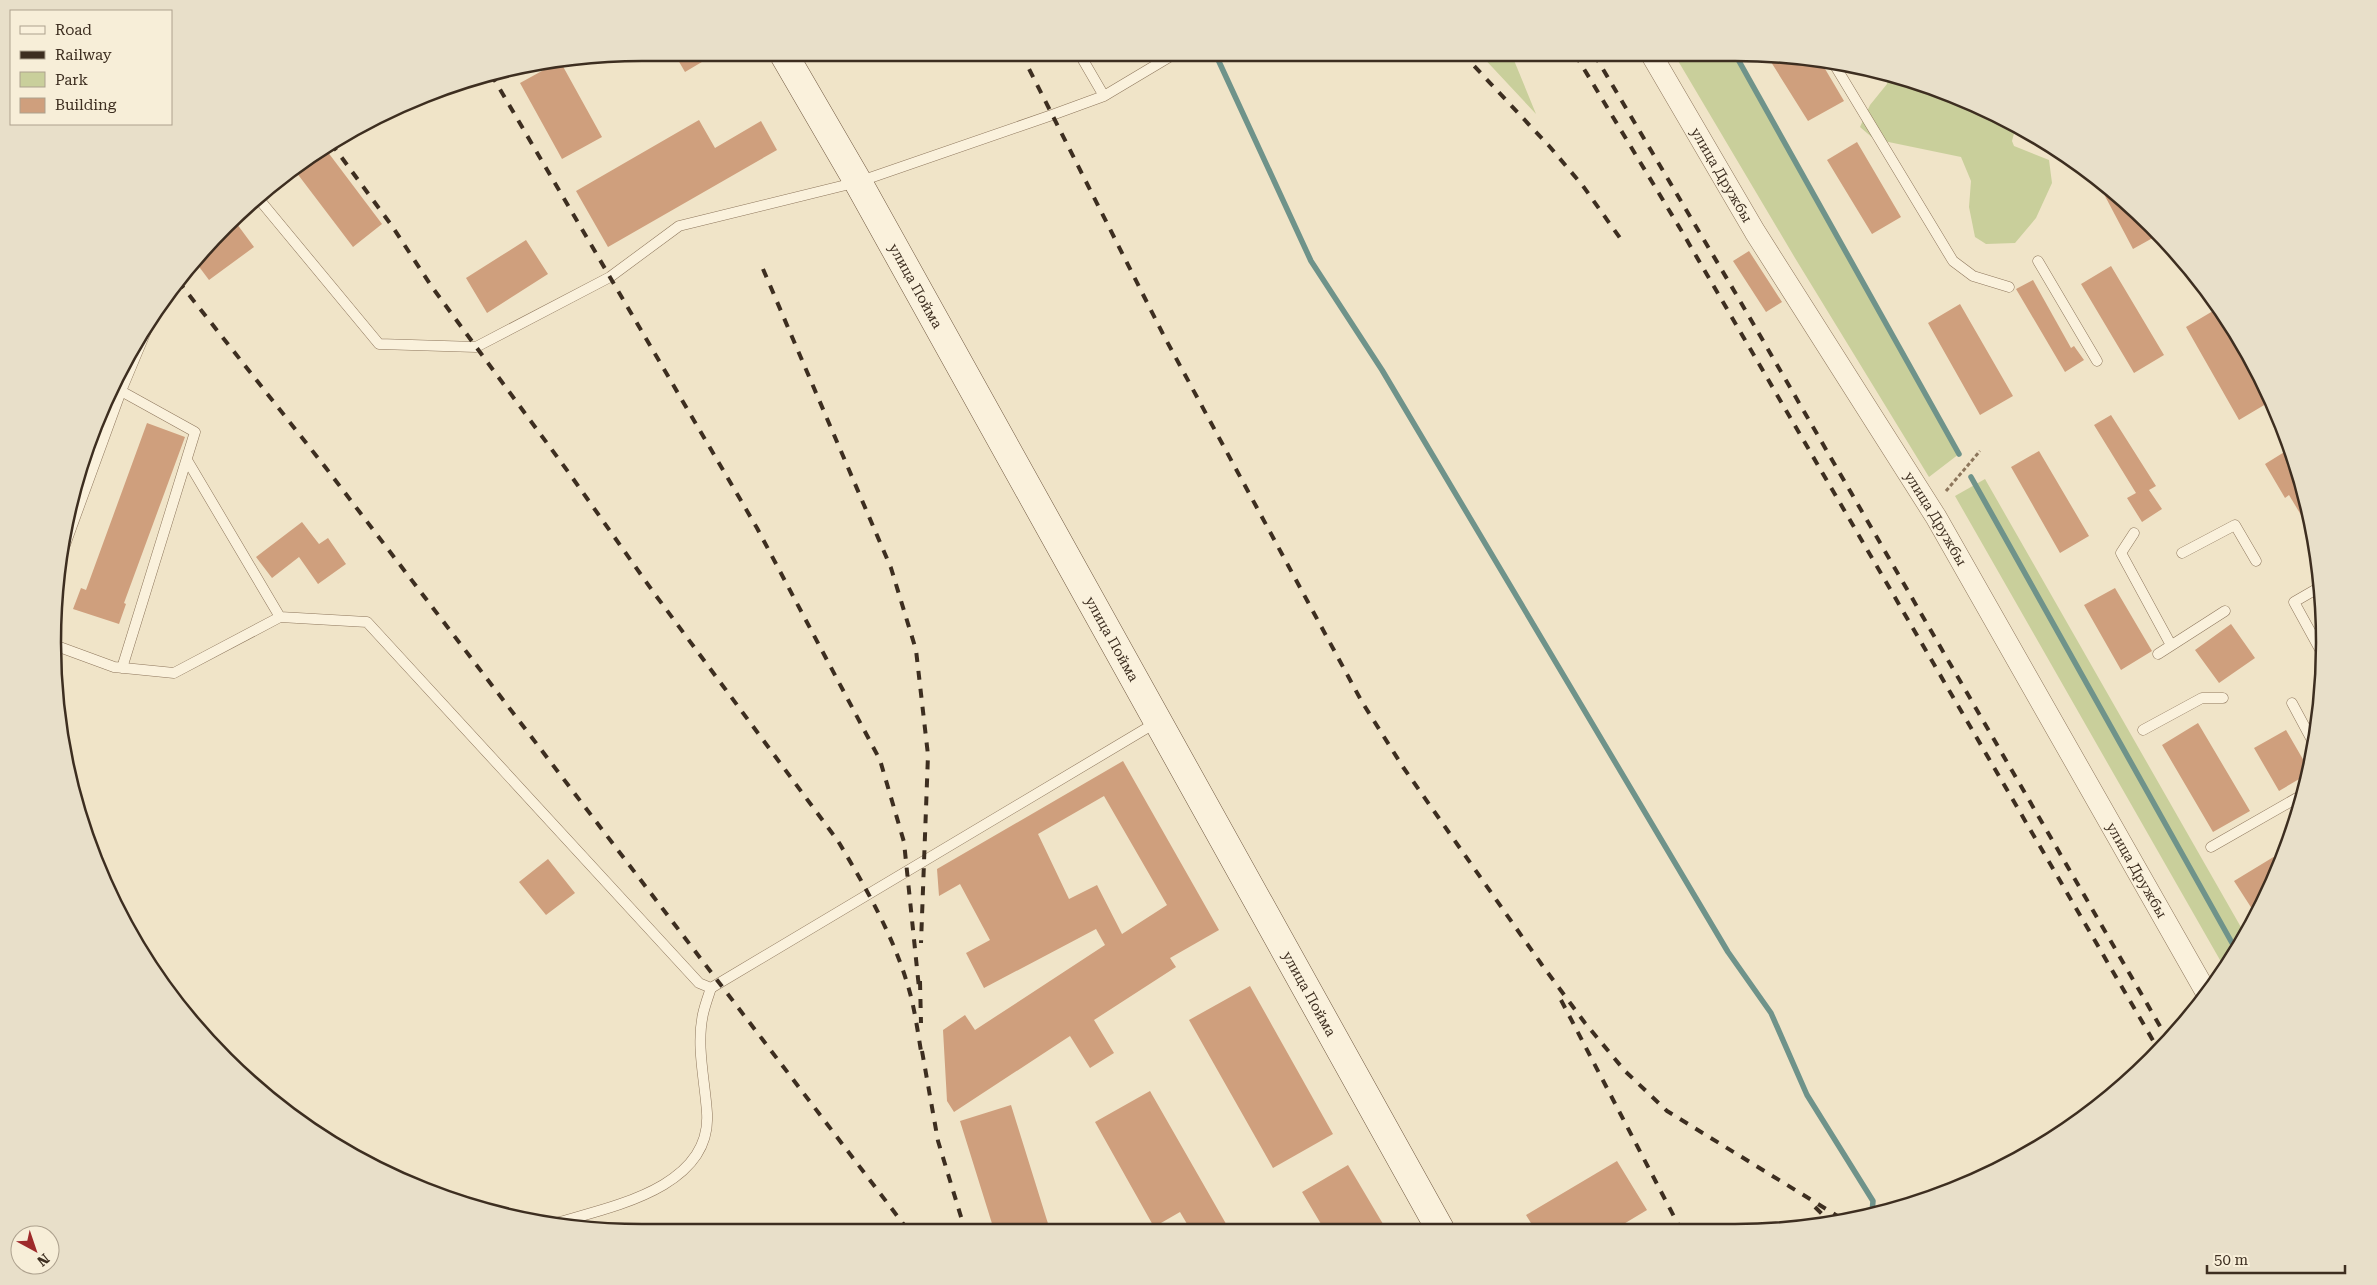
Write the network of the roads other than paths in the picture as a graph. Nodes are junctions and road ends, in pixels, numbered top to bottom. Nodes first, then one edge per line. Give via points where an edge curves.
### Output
1 (787, 61) edge
2 (1084, 61) edge
3 (1163, 61) edge
4 (1656, 61) edge
5 (1838, 70) edge
6 (1104, 96) junction
7 (858, 182) junction
8 (262, 203) edge
9 (2038, 261) dead end
10 (2009, 287) dead end
11 (2097, 361) dead end
12 (119, 389) edge
13 (113, 402) edge
14 (187, 460) junction
15 (77, 510) edge
16 (2134, 533) dead end
17 (2182, 553) dead end
18 (2256, 561) dead end
19 (2313, 590) edge
20 (2226, 611) dead end
21 (280, 617) junction
22 (2316, 642) edge
23 (2171, 645) junction
24 (61, 647) edge
25 (2158, 654) dead end
26 (122, 668) junction
27 (2223, 698) dead end
28 (2292, 703) dead end
29 (1158, 721) junction
30 (2144, 730) dead end
31 (2309, 734) edge
32 (2294, 800) edge
33 (2211, 847) dead end
34 (2203, 986) edge
35 (711, 988) junction
36 (568, 1219) edge
37 (1437, 1224) edge

1 - 7 main road, улица Пойма
2 - 6 lane
3 - 6 lane
4 - 34 street, улица Дружбы via 1755,232 1936,518
5 - 10 lane via 1953,261 1973,276
6 - 7 lane
7 - 8 lane via 679,226 610,277 476,347 379,344
7 - 29 main road, улица Пойма
9 - 11 lane
12 - 14 lane via 195,432
13 - 15 lane
14 - 21 lane
14 - 26 lane
16 - 23 lane via 2121,553
17 - 18 lane via 2235,525
19 - 22 lane via 2294,602
20 - 23 lane
21 - 26 lane via 174,673
21 - 35 lane via 367,622 699,983
23 - 25 lane
24 - 26 lane
27 - 30 lane via 2202,698
28 - 31 lane
29 - 35 lane
29 - 37 main road, улица Пойма
32 - 33 lane
35 - 36 lane via 702,1015 701,1037 707,1122 696,1157 670,1182 640,1197

